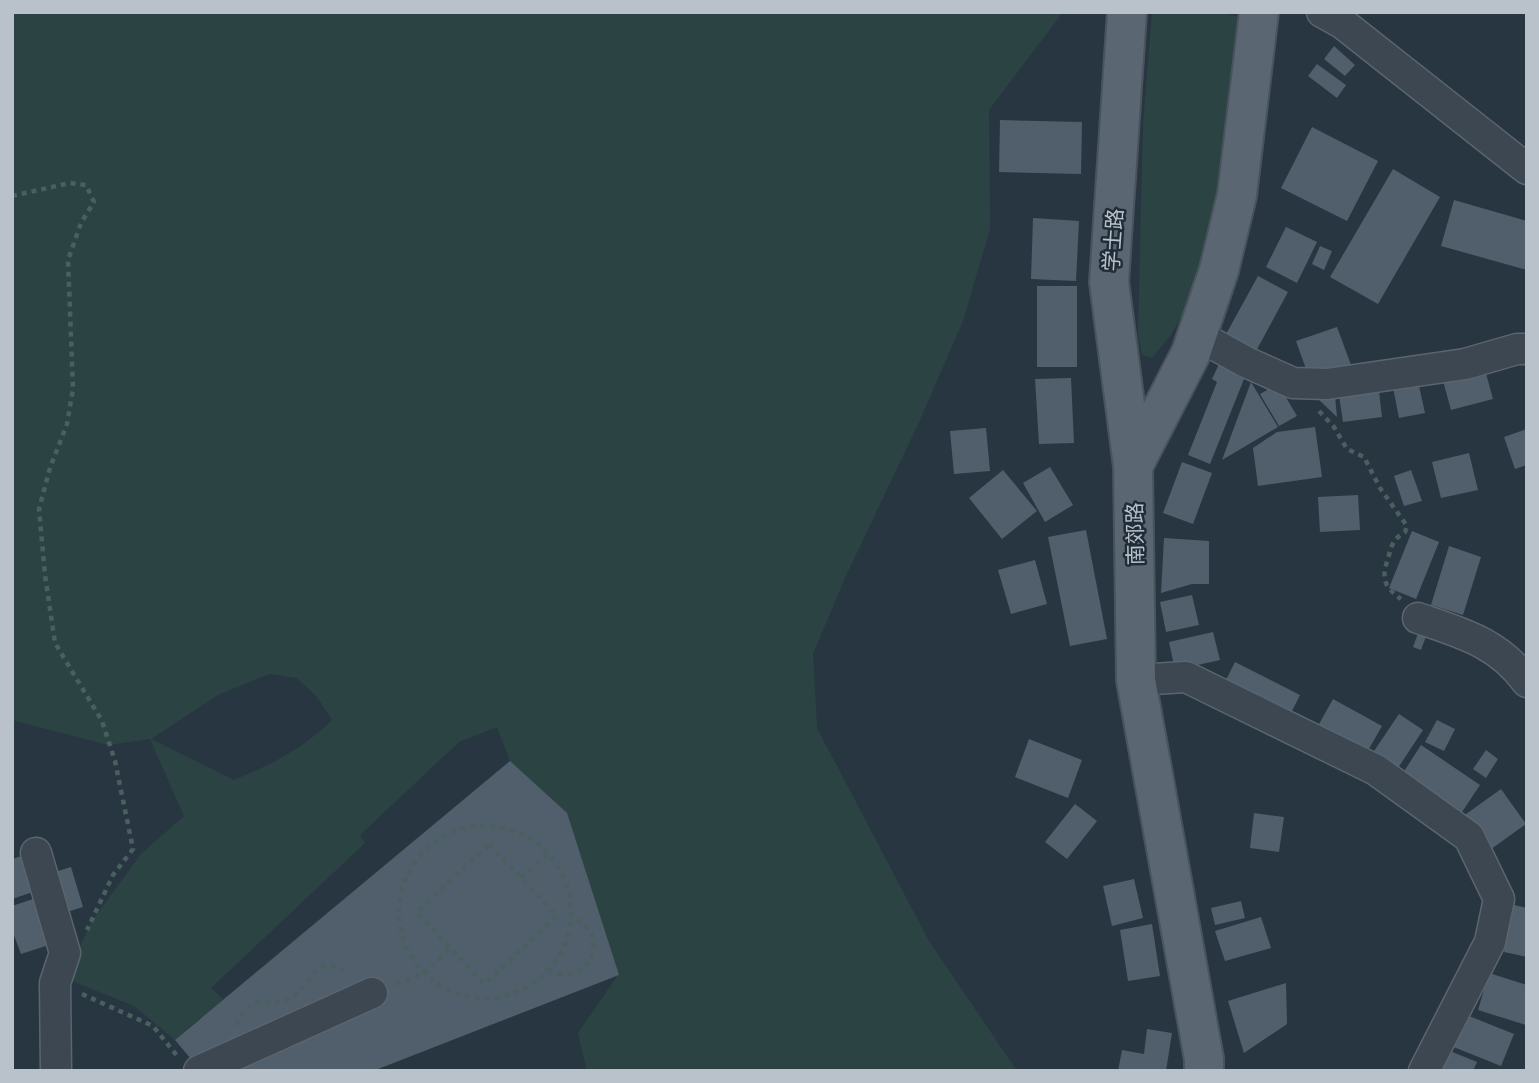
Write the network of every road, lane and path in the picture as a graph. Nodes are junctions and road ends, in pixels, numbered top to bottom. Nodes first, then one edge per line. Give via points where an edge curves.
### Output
1 (1127, 12) edge
2 (1258, 12) edge
3 (1322, 12) edge
4 (1527, 169) edge
5 (12, 196) edge
6 (1198, 335) junction
7 (1527, 349) edge
8 (1293, 383) junction
9 (1133, 466) junction
10 (1418, 618) joint
11 (1136, 680) junction
12 (1527, 682) edge
13 (36, 853) dead end
14 (547, 854) junction
15 (521, 878) junction
16 (571, 918) junction
17 (450, 948) junction
18 (65, 953) junction
19 (548, 971) junction
20 (425, 973) junction
21 (55, 983) junction
22 (372, 993) dead end
23 (192, 1068) edge
24 (56, 1071) edge
25 (1204, 1071) edge
26 (1424, 1071) edge

1 - 9 main road, 学士路 via 1110,282
2 - 6 main road, 南郊路 via 1237,195
3 - 4 street
5 - 18 path via 70,183 86,185 94,202 68,260 73,389 67,424 39,509 55,643 102,722 133,849 113,875 83,940
6 - 8 street
6 - 9 main road, 南郊路
7 - 8 street via 1465,364 1327,384
8 - 10 path via 1306,402 1327,419 1347,449 1364,457 1407,526 1391,546 1384,578
9 - 11 main road, 南郊路
10 - 12 street via 1494,648
11 - 25 main road, 南郊路
11 - 26 street via 1186,677 1376,770 1469,836 1499,899 1490,942
13 - 18 street
14 - 15 path
14 - 16 path via 560,868 570,896
14 - 20 path via 515,831 487,825 460,829 435,841 415,861 402,885 398,913 403,940
15 - 17 path via 489,844 416,913
15 - 17 path via 557,916 484,984
16 - 19 path via 562,954
16 - 19 path via 591,931 594,951 589,963 569,974
17 - 20 path
18 - 21 street
19 - 20 path via 518,993 489,999 461,996
21 - 23 path via 153,1026
21 - 24 street
22 - 23 street

